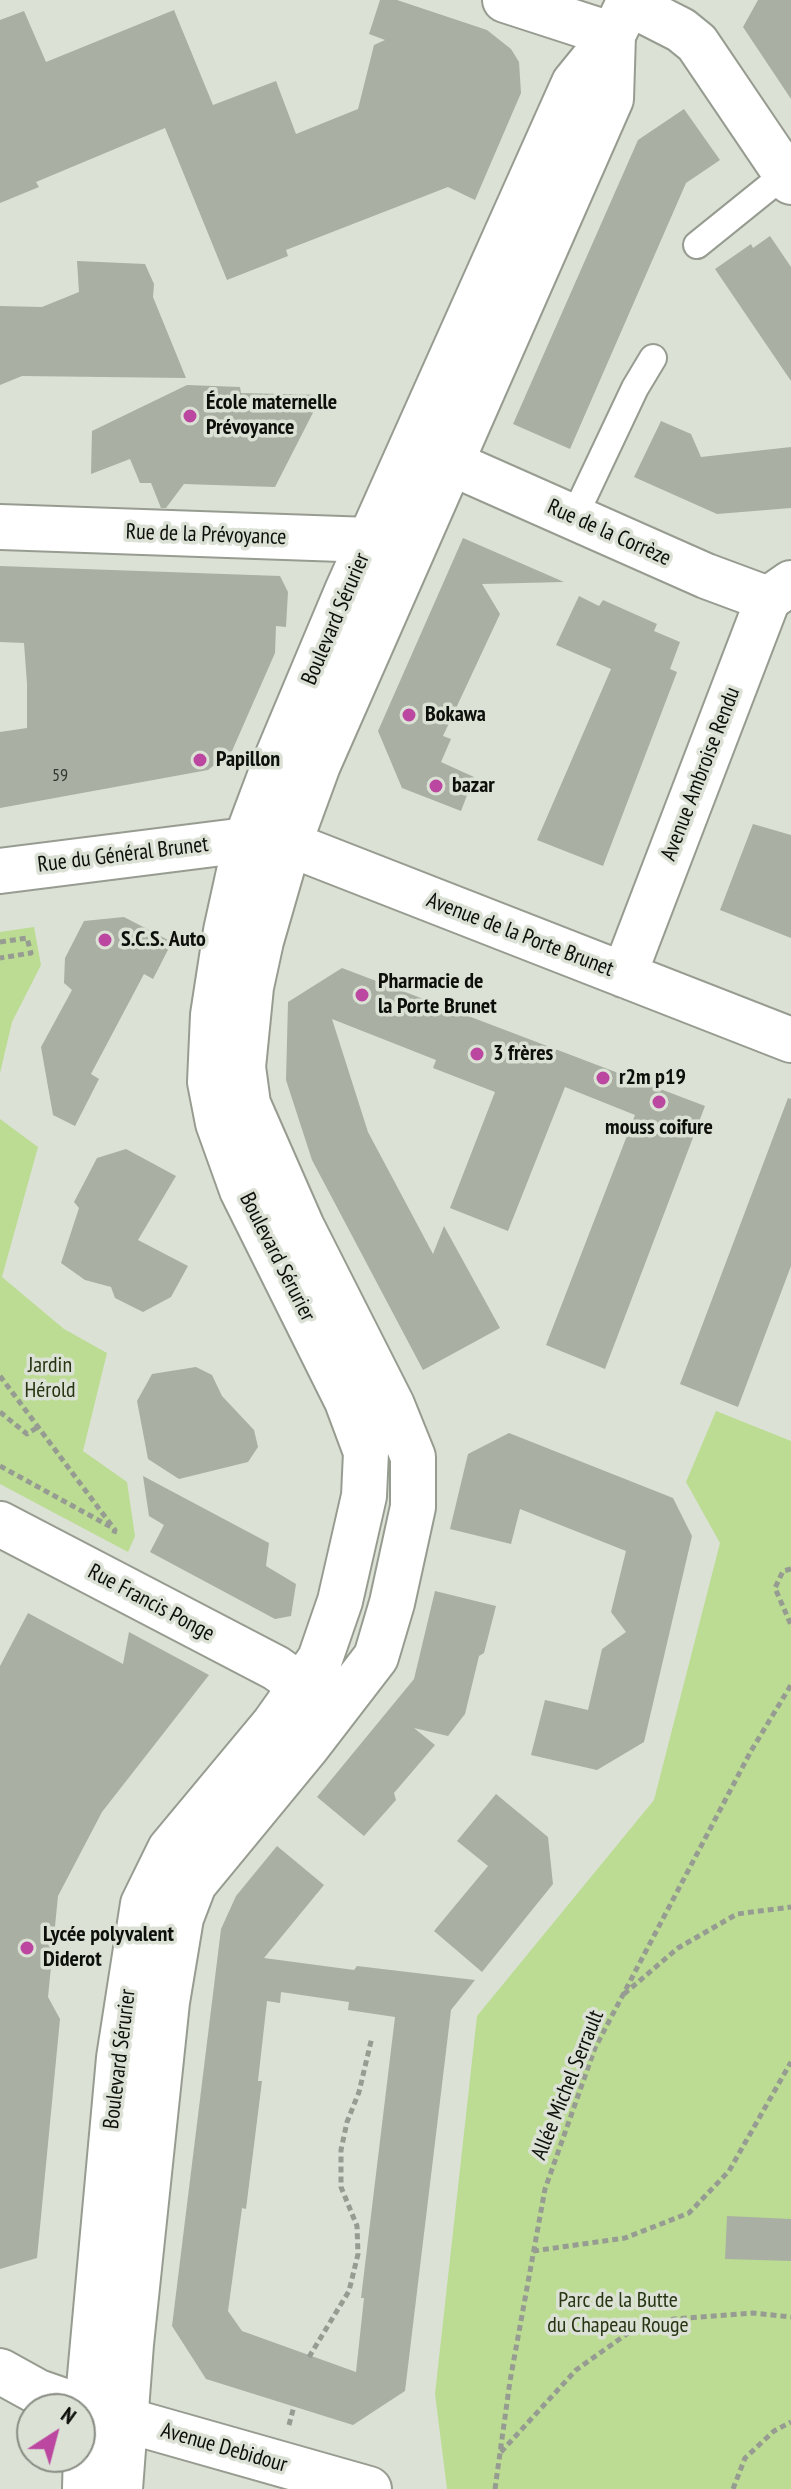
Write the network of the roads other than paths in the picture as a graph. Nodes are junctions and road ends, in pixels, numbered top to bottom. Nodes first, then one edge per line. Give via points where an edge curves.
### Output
1 (505, 0) edge
2 (624, 13) edge
3 (788, 178) edge
4 (697, 245) dead end
5 (653, 358) dead end
6 (451, 463) junction
7 (574, 517) junction
8 (0, 527) edge
9 (390, 549) junction
10 (780, 591) edge
11 (246, 840) junction
12 (289, 844) junction
13 (0, 871) edge
14 (624, 975) junction
15 (791, 1040) edge
16 (0, 1524) edge
17 (300, 1685) junction
18 (0, 2371) edge
19 (106, 2414) junction
20 (85, 2489) edge
21 (120, 2489) edge
22 (369, 2489) edge

1 - 2 street
2 - 3 street via 681,30 697,43
2 - 6 street, Boulevard Sérurier via 611,99
2 - 9 street, Boulevard Sérurier via 574,83
3 - 4 lane
5 - 7 lane
6 - 7 street, Rue de la Corrèze
6 - 9 street, Boulevard Sérurier
7 - 10 street, Rue de la Corrèze via 706,576
8 - 9 street, Rue de la Prévoyance
9 - 11 street, Boulevard Sérurier via 282,745
9 - 12 street, Boulevard Sérurier
10 - 14 street, Avenue Ambroise Rendu
11 - 12 street, Avenue de la Porte Brunet
11 - 13 street, Rue du Général Brunet
11 - 17 street, Boulevard Sérurier via 213,1015 210,1082 218,1123 242,1190 321,1346 366,1452 364,1496 340,1601 320,1659
12 - 14 street, Avenue de la Porte Brunet
12 - 19 street, Boulevard Sérurier via 251,987 243,1067 248,1104 302,1227 392,1405 413,1457 413,1507 376,1657 194,1884 181,1918
14 - 15 street, Avenue de la Porte Brunet
16 - 17 street, Rue Francis Ponge
17 - 19 street, Boulevard Sérurier via 170,1849 143,1904 119,2058
18 - 19 street, Avenue Debidour via 38,2392
19 - 20 street, Boulevard Sérurier
19 - 21 street, Boulevard Sérurier
19 - 22 street, Avenue Debidour

